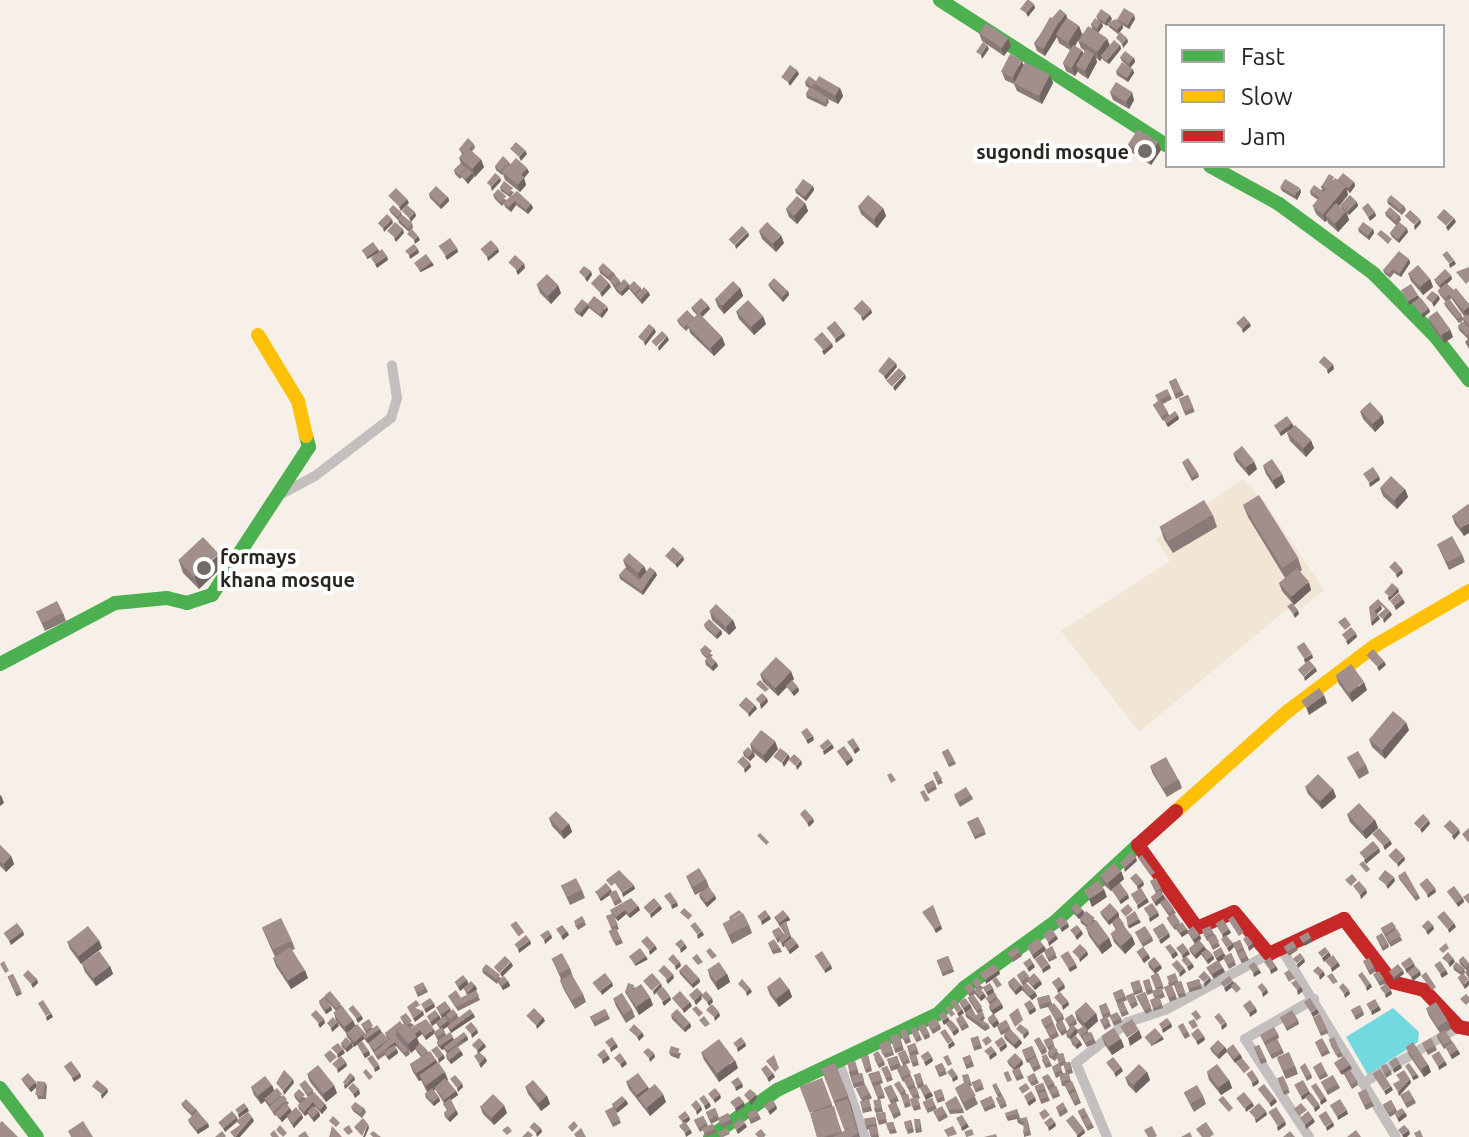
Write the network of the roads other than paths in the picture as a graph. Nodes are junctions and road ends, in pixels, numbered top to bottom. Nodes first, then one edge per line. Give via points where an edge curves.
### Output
1 (940, 0) edge
2 (1165, 145) edge
3 (1214, 168) edge
4 (258, 335) dead end
5 (392, 365) dead end
6 (1469, 380) edge
7 (283, 493) junction
8 (1469, 591) edge
9 (0, 664) edge
10 (1138, 845) junction
11 (1275, 952) junction
12 (1314, 999) junction
13 (1464, 1028) edge
14 (838, 1060) junction
15 (1363, 1083) junction
16 (0, 1088) edge
17 (37, 1137) edge
18 (710, 1137) edge
19 (865, 1137) edge
20 (1107, 1137) edge
21 (1309, 1137) edge
22 (1396, 1137) edge

1 - 2 street
3 - 6 street via 1279,204 1373,273 1435,336
4 - 7 street via 298,401 309,447
5 - 7 street via 397,398 391,418 315,476
7 - 9 street via 212,595 187,603 167,598 115,603
8 - 10 street via 1376,645 1288,711
10 - 11 street via 1193,924 1200,928 1234,912
10 - 14 street via 1055,922 964,988 938,1014
11 - 12 street
11 - 13 street via 1329,923 1348,920 1392,982 1424,990
11 - 20 street via 1165,1010 1128,1022 1076,1063
12 - 15 street
12 - 21 street via 1245,1039
13 - 15 street
14 - 18 street via 777,1090
14 - 19 street
15 - 22 street
16 - 17 street

